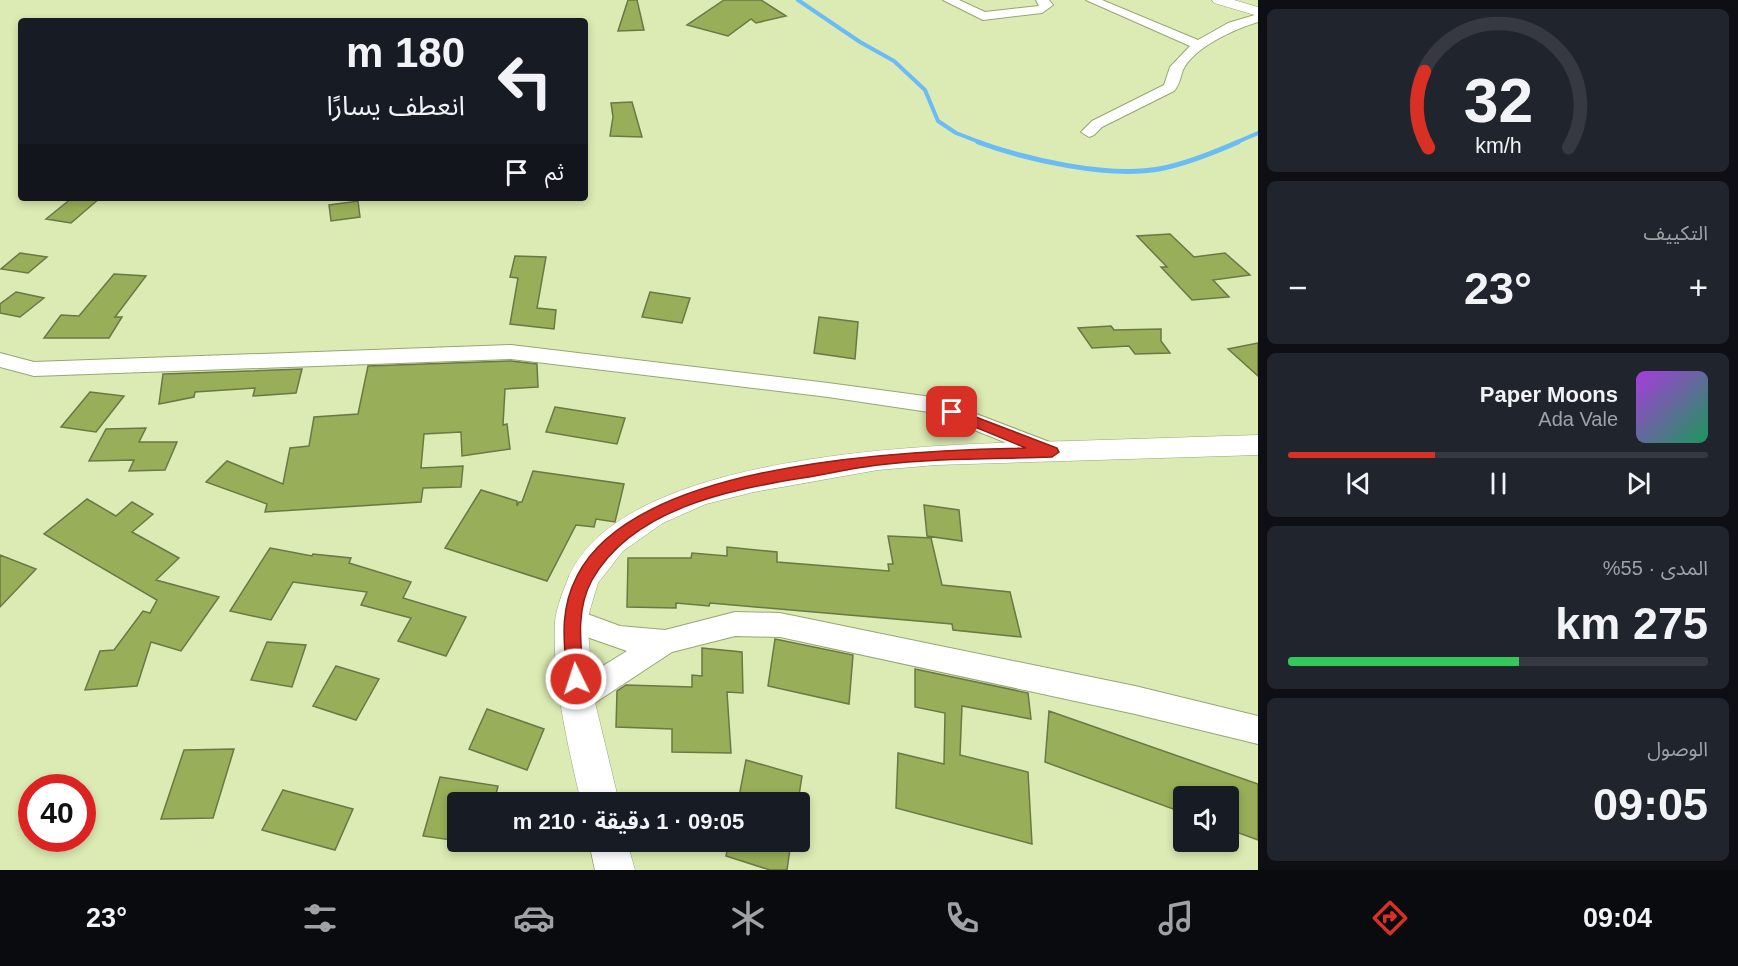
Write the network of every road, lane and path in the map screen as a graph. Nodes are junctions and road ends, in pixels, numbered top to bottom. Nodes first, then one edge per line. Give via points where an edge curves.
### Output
1 (950, 0) edge
2 (1042, 0) edge
3 (1092, 0) edge
4 (1219, 0) edge
5 (1258, 12) edge
6 (1258, 18) edge
7 (1199, 45) junction
8 (1089, 132) dead end
9 (0, 360) edge
10 (1258, 445) edge
11 (1052, 452) junction
12 (571, 620) junction
13 (665, 642) junction
14 (577, 698) junction
15 (1258, 730) edge
16 (598, 792) edge
17 (610, 852) edge
18 (615, 870) edge

1 - 2 street via 989,17 1042,9 1047,5
3 - 7 street
4 - 5 street
6 - 7 street via 1232,26
7 - 8 street via 1177,67 1169,88 1096,124
9 - 11 street via 34,369 511,352 932,405
10 - 11 street
11 - 12 street via 878,460 700,494 653,515 612,542 584,578
12 - 13 street via 620,638
12 - 14 street
13 - 14 street
13 - 15 street via 735,624 780,625
14 - 16 street
17 - 18 street

